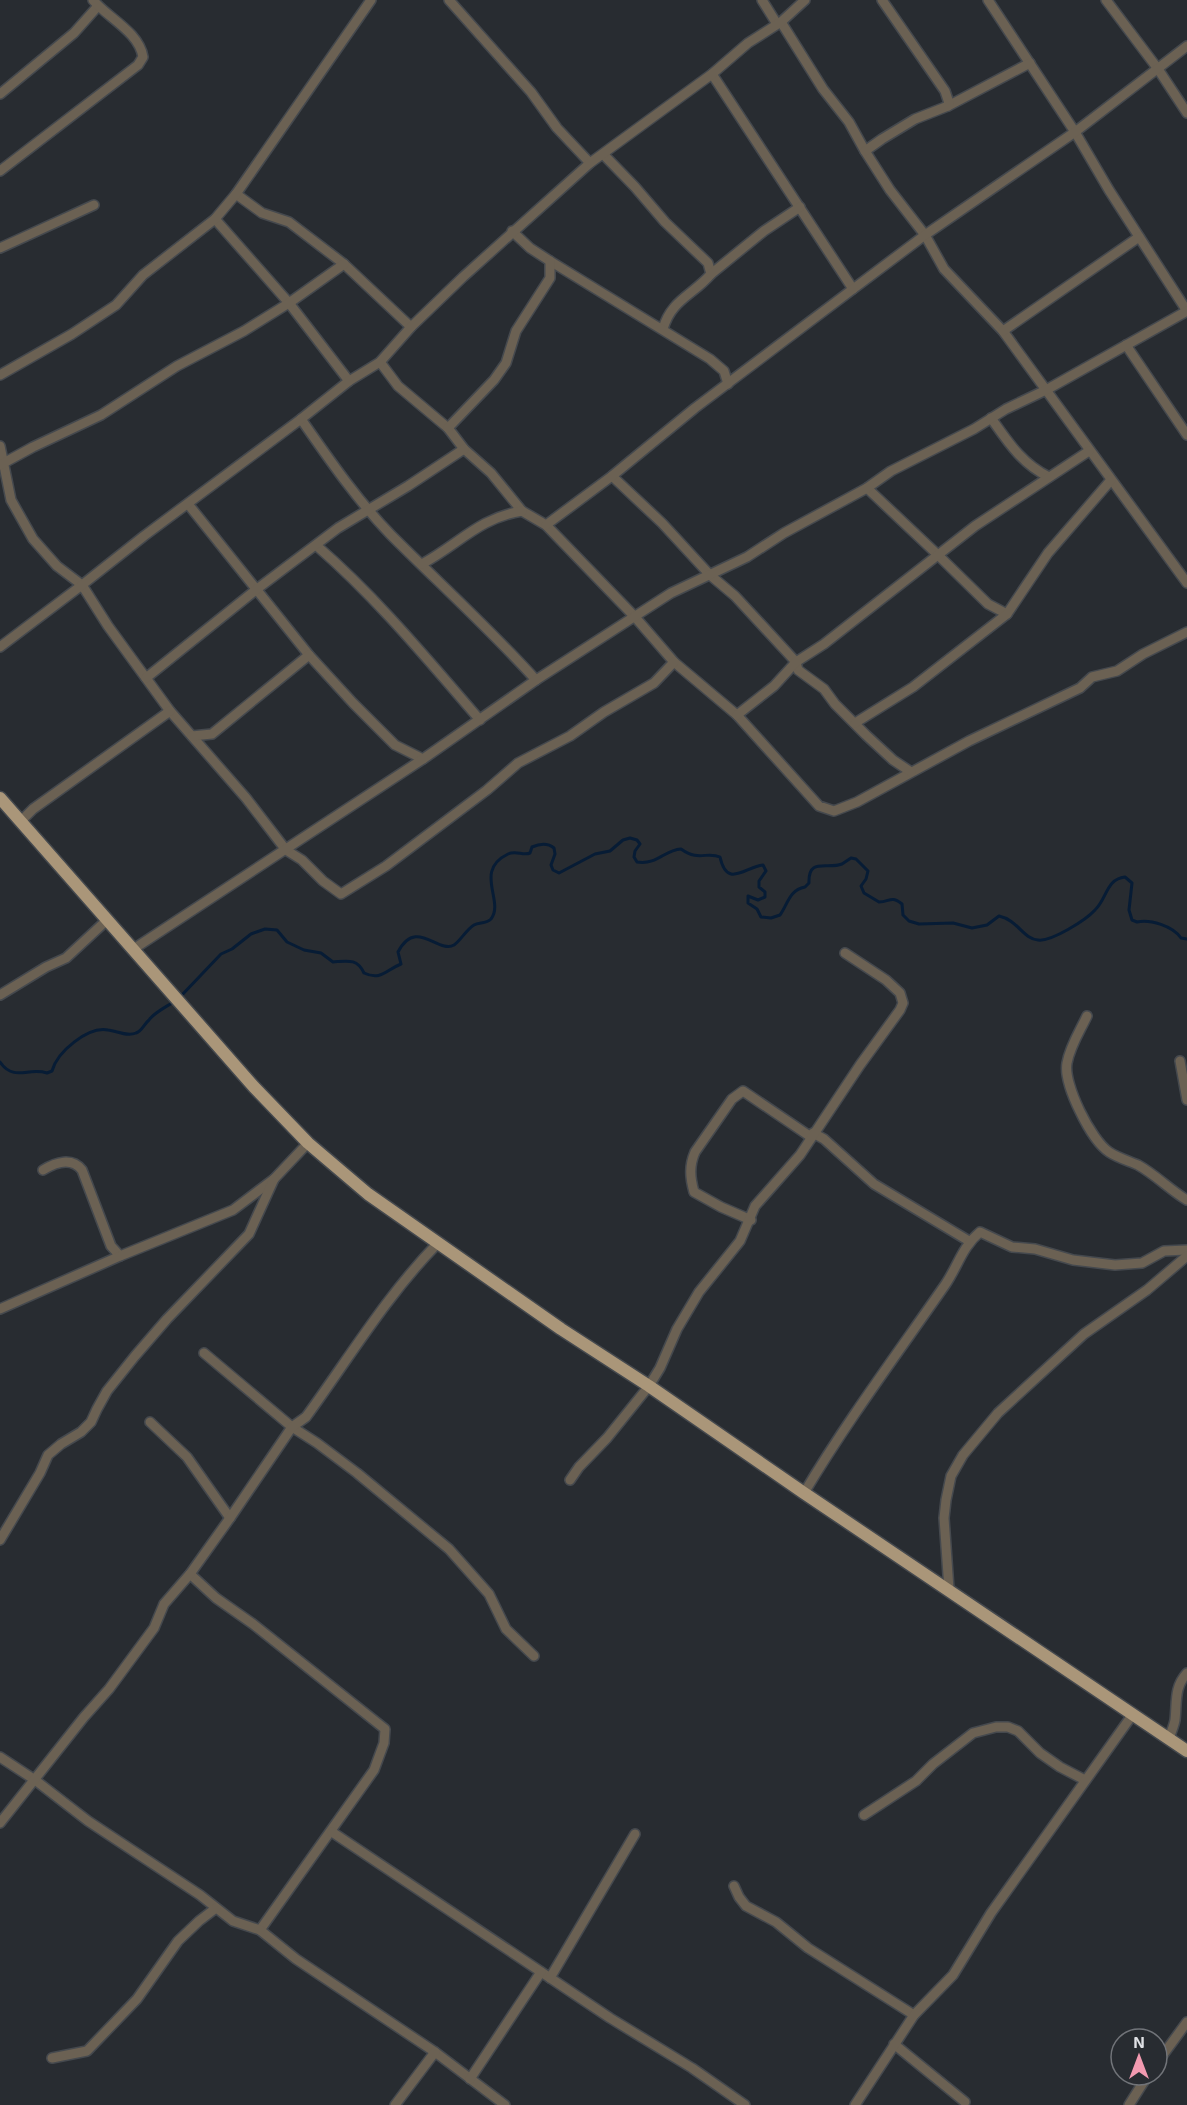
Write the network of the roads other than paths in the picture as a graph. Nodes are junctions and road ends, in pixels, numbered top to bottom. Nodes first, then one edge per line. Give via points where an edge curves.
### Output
1 (371, 0) edge
2 (449, 0) edge
3 (762, 0) edge
4 (805, 0) edge
5 (882, 0) edge
6 (988, 0) edge
7 (1107, 0) edge
8 (95, 3) edge
9 (779, 23) junction
10 (1187, 46) edge
11 (1030, 63) junction
12 (1158, 69) junction
13 (712, 74) junction
14 (0, 93) edge
15 (948, 106) junction
16 (1187, 113) edge
17 (1075, 132) junction
18 (865, 151) junction
19 (603, 154) junction
20 (590, 162) junction
21 (0, 171) edge
22 (236, 194) junction
23 (94, 205) dead end
24 (800, 207) junction
25 (215, 219) junction
26 (512, 231) junction
27 (925, 235) junction
28 (1139, 237) junction
29 (0, 248) edge
30 (550, 261) junction
31 (344, 264) junction
32 (711, 274) junction
33 (853, 289) junction
34 (289, 303) junction
35 (1187, 311) edge
36 (411, 327) junction
37 (663, 329) junction
38 (1003, 331) junction
39 (1126, 345) junction
40 (380, 362) junction
41 (0, 375) edge
42 (349, 381) junction
43 (728, 384) junction
44 (1046, 390) junction
45 (991, 418) junction
46 (301, 419) junction
47 (448, 428) junction
48 (1187, 435) edge
49 (0, 447) edge
50 (464, 448) junction
51 (1089, 451) junction
52 (2, 465) edge
53 (612, 476) junction
54 (1049, 477) junction
55 (1111, 480) junction
56 (867, 488) junction
57 (188, 504) junction
58 (369, 509) junction
59 (522, 510) junction
60 (546, 525) junction
61 (316, 546) junction
62 (939, 555) junction
63 (422, 564) junction
64 (710, 576) junction
65 (1187, 583) edge
66 (82, 585) junction
67 (257, 589) junction
68 (1007, 614) junction
69 (634, 617) junction
70 (1187, 632) edge
71 (0, 647) edge
72 (309, 655) junction
73 (674, 662) junction
74 (796, 663) junction
75 (146, 678) junction
76 (536, 680) junction
77 (170, 711) junction
78 (736, 715) junction
79 (480, 720) junction
80 (855, 723) junction
81 (192, 736) junction
82 (423, 759) junction
83 (911, 772) junction
84 (0, 798) edge
85 (21, 821) junction
86 (286, 850) junction
87 (107, 920) junction
88 (132, 950) junction
89 (845, 953) dead end
90 (0, 995) edge
91 (1087, 1016) dead end
92 (1180, 1061) dead end
93 (1187, 1100) edge
94 (812, 1135) junction
95 (308, 1143) junction
96 (43, 1170) dead end
97 (274, 1179) junction
98 (1187, 1200) edge
99 (751, 1220) junction
100 (969, 1241) junction
101 (438, 1243) junction
102 (1187, 1250) edge
103 (120, 1256) junction
104 (1187, 1256) edge
105 (0, 1309) edge
106 (204, 1353) dead end
107 (649, 1386) junction
108 (150, 1422) dead end
109 (292, 1427) junction
110 (570, 1480) dead end
111 (804, 1493) junction
112 (230, 1518) junction
113 (0, 1540) edge
114 (190, 1574) junction
115 (949, 1590) junction
116 (534, 1656) dead end
117 (1187, 1673) edge
118 (1133, 1714) junction
119 (1169, 1739) junction
120 (1187, 1751) edge
121 (0, 1758) edge
122 (35, 1780) junction
123 (1085, 1780) junction
124 (864, 1815) dead end
125 (0, 1823) edge
126 (332, 1832) junction
127 (635, 1834) dead end
128 (734, 1886) dead end
129 (216, 1908) junction
130 (260, 1930) junction
131 (546, 1975) junction
132 (914, 2015) junction
133 (1187, 2022) edge
134 (894, 2044) junction
135 (1169, 2047) edge
136 (435, 2052) junction
137 (52, 2058) dead end
138 (470, 2079) junction
139 (1140, 2087) edge
140 (965, 2102) dead end
141 (395, 2105) edge
142 (505, 2105) edge
143 (745, 2105) edge
144 (855, 2105) edge
145 (1129, 2105) edge

1 - 22 street
2 - 20 street
3 - 9 street
4 - 9 street
5 - 15 street via 945,92
6 - 11 street
7 - 12 street
8 - 14 street via 74,33
8 - 21 street via 141,48 143,57 138,65
9 - 13 street
9 - 18 street
10 - 12 street
11 - 15 street
11 - 17 street
12 - 16 street
12 - 17 street
13 - 19 street
13 - 24 street
15 - 18 street via 915,119
17 - 27 street
17 - 28 street
18 - 27 street
19 - 20 street
19 - 32 street via 664,222 708,263
20 - 26 street
22 - 25 street
22 - 31 street via 262,213 289,222
23 - 29 street
24 - 32 street
24 - 33 street
25 - 34 street
25 - 41 street via 143,275 116,305
26 - 30 street
26 - 36 street
27 - 33 street
27 - 38 street via 944,269
28 - 35 street
28 - 38 street
30 - 37 street
30 - 47 street via 550,278 516,331 506,363
31 - 34 street
31 - 36 street
32 - 37 street via 679,301 666,316
33 - 43 street
34 - 42 street
34 - 52 street via 244,332 177,366 101,415
35 - 39 street
36 - 40 street
37 - 43 street via 710,359 724,371
38 - 44 street
39 - 44 street
39 - 48 street
40 - 42 street
40 - 47 street via 398,386
42 - 46 street
43 - 53 street
44 - 45 street
44 - 51 street
45 - 54 street via 1018,456
45 - 56 street via 891,471
46 - 57 street
46 - 58 street
47 - 50 street
49 - 52 street
50 - 58 street
50 - 59 street
51 - 54 street
51 - 55 street
52 - 66 street via 11,500 33,539 57,566
53 - 60 street
53 - 64 street
54 - 62 street
55 - 65 street
55 - 68 street via 1047,553
56 - 62 street
56 - 64 street
57 - 66 street
57 - 67 street
58 - 61 street
58 - 63 street
59 - 60 street
59 - 63 street via 487,521
60 - 69 street
61 - 67 street
61 - 79 street via 397,624
62 - 68 street via 988,604
62 - 74 street
63 - 76 street
64 - 69 street via 671,593
64 - 74 street via 735,596
66 - 71 street
66 - 75 street
67 - 72 street
67 - 75 street
68 - 80 street via 913,687
69 - 73 street
69 - 76 street
70 - 83 street via 1117,671 1092,677 1080,688
72 - 81 street via 212,734
72 - 82 street via 395,745
73 - 78 street
73 - 86 street via 654,683 570,736 518,763 351,890 341,894
74 - 78 street
74 - 80 street via 798,670 824,689
75 - 77 street
76 - 79 street
77 - 81 street
77 - 85 street
78 - 83 street via 824,808 834,811 857,802
79 - 82 street
80 - 83 street
81 - 86 street
82 - 86 street
84 - 85 main road
85 - 87 main road
86 - 88 street
87 - 88 main road
87 - 90 street via 66,958
88 - 95 main road
89 - 94 street via 886,980 900,993 903,1003
91 - 98 street via 1072,1046 1067,1078 1095,1138 1108,1152 1140,1166
92 - 93 street
94 - 99 street via 800,1155 755,1206
94 - 99 street via 743,1091 732,1099 695,1152 690,1175 694,1192
94 - 100 street via 824,1139 874,1184
95 - 97 street
95 - 101 main road via 368,1194
96 - 103 street via 69,1161 77,1164 111,1246
97 - 103 street via 233,1210
97 - 113 street via 249,1234 135,1356 107,1391 92,1422 48,1455
99 - 107 street via 677,1329
100 - 102 street via 980,1232 1012,1246 1115,1265 1142,1263 1164,1251
100 - 111 street via 946,1284
101 - 107 main road
101 - 109 street via 386,1303 306,1417
103 - 105 street
104 - 115 street via 1084,1334 998,1413 963,1455 951,1476 944,1518
106 - 109 street
107 - 110 street
107 - 111 main road
108 - 112 street via 187,1457
109 - 112 street
109 - 116 street via 357,1473 449,1549 489,1594 506,1629
111 - 115 main road
112 - 114 street
114 - 122 street via 164,1604 154,1628 115,1681
114 - 126 street via 385,1729 374,1770
115 - 118 main road
117 - 119 street via 1175,1696 1175,1723
118 - 119 main road
118 - 123 street
119 - 120 main road
121 - 122 street
122 - 125 street
122 - 129 street
123 - 124 street via 1040,1753 1018,1731 996,1726 973,1733 916,1781
123 - 132 street via 991,1913 953,1975
126 - 130 street
126 - 131 street
127 - 131 street
128 - 132 street via 746,1906
129 - 130 street via 233,1921
129 - 137 street via 178,1941 137,1999 87,2050
130 - 136 street via 296,1959
131 - 138 street
131 - 143 street
132 - 134 street
133 - 135 street
134 - 140 street
134 - 144 street
136 - 138 street
136 - 141 street
138 - 142 street
139 - 145 street

